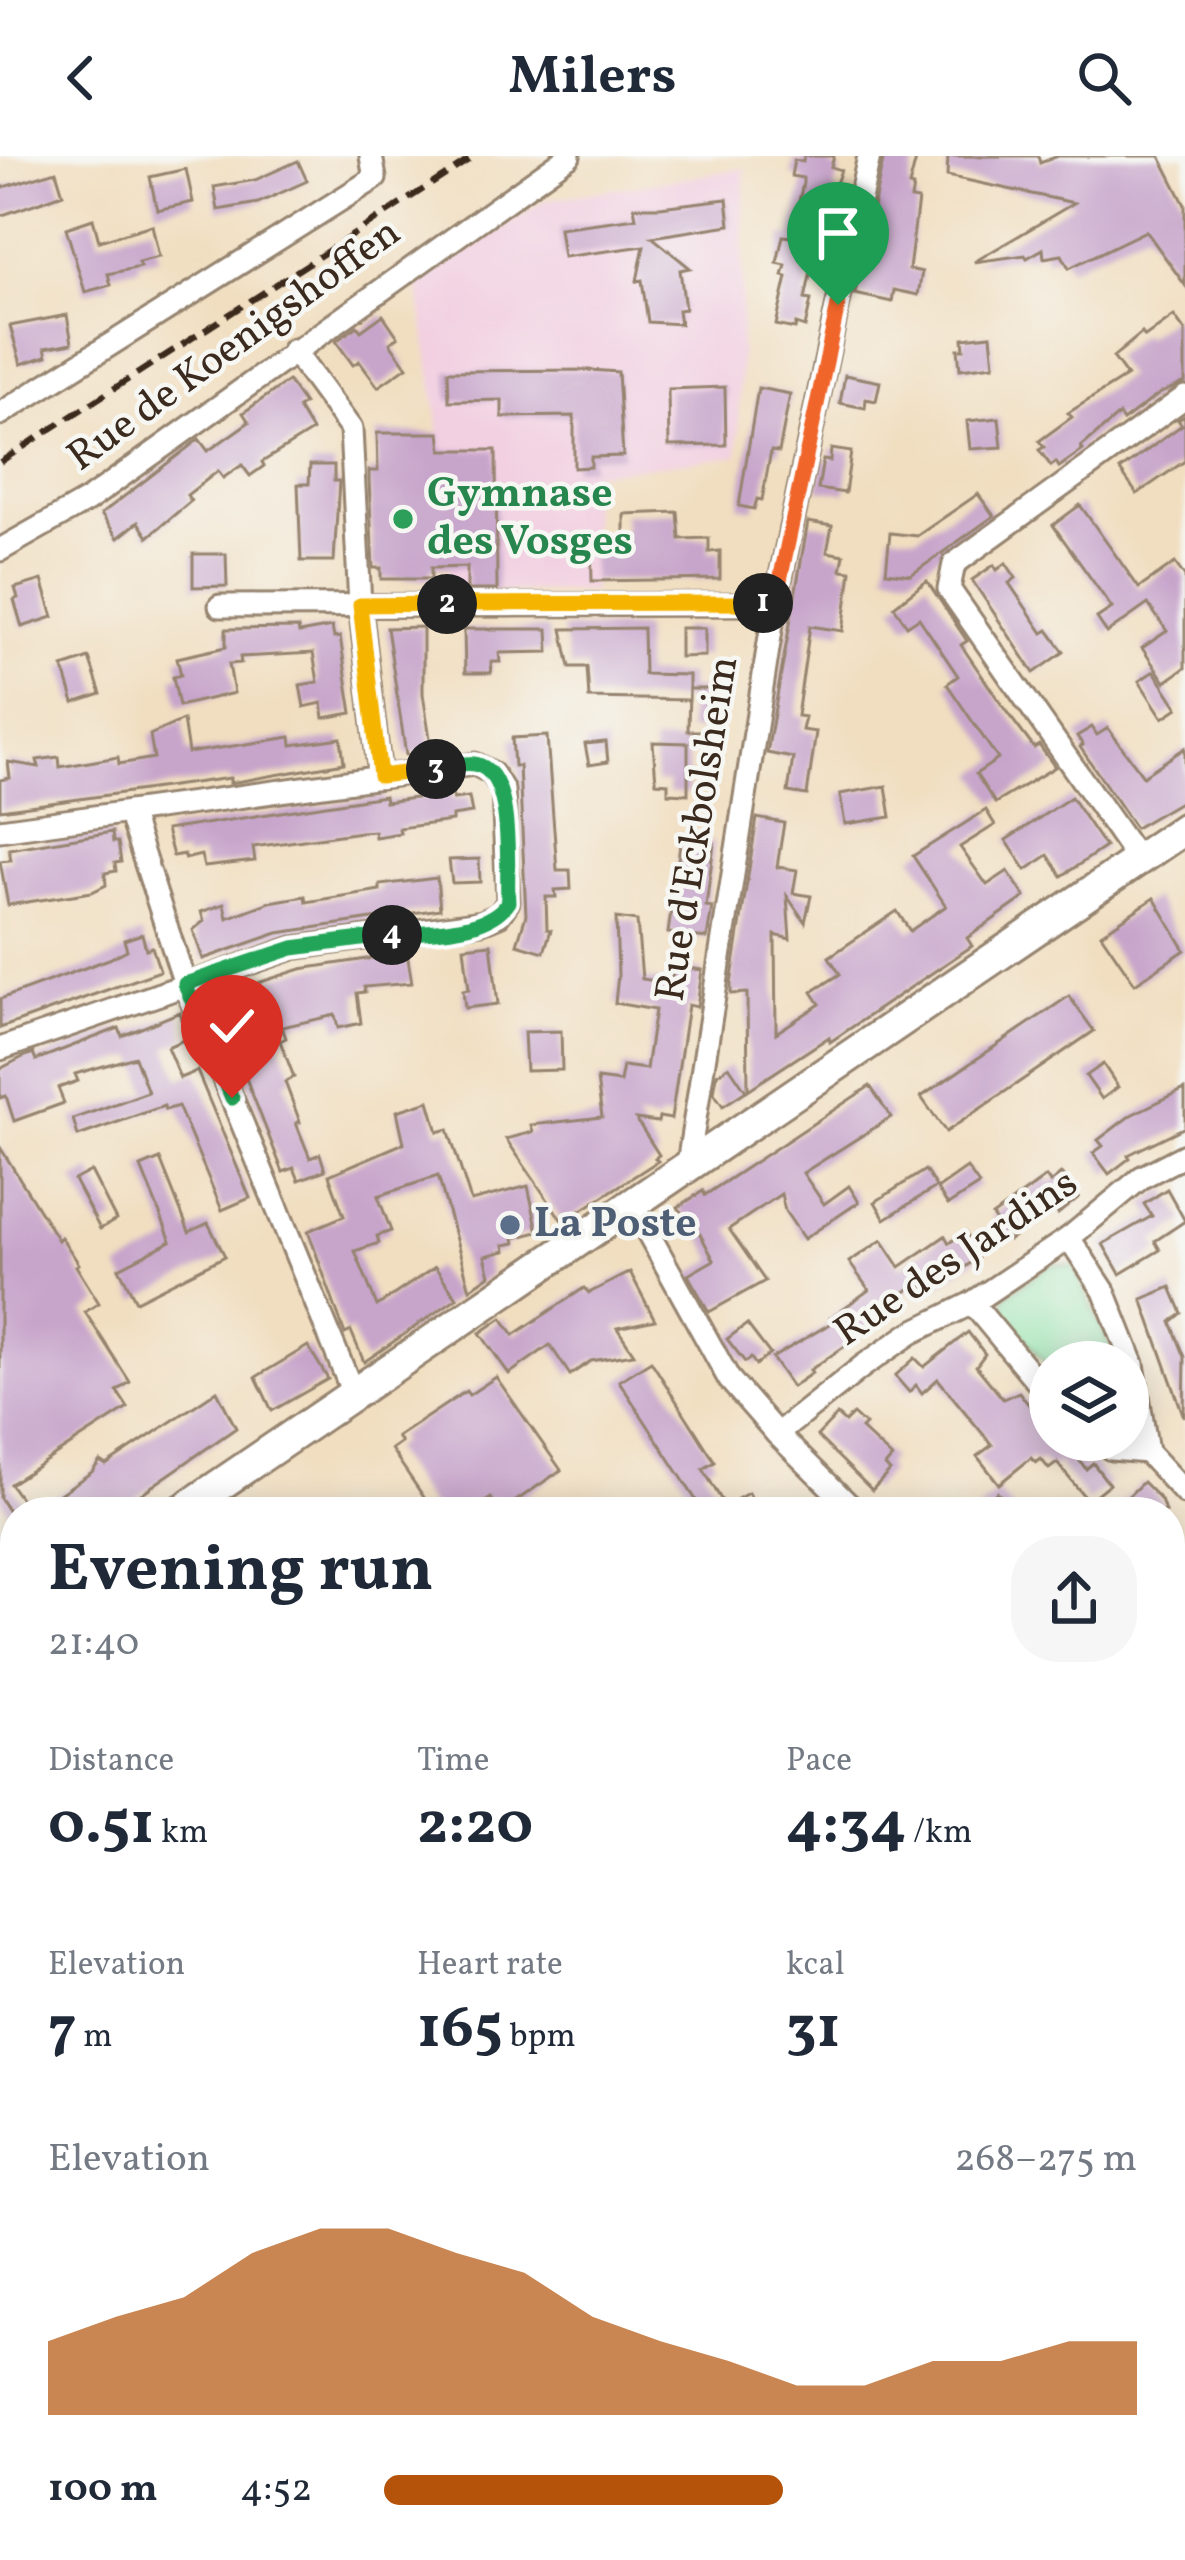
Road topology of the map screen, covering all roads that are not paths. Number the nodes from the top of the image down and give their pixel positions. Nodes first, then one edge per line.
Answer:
1 (371, 156) edge
2 (569, 156) edge
3 (869, 156) edge
4 (293, 350) junction
5 (1185, 397) edge
6 (0, 414) edge
7 (0, 550) edge
8 (775, 604) junction
9 (360, 605) junction
10 (220, 606) dead end
11 (380, 776) junction
12 (128, 812) junction
13 (1185, 828) edge
14 (0, 830) edge
15 (1138, 860) junction
16 (185, 984) junction
17 (0, 1048) edge
18 (1185, 1155) edge
19 (688, 1163) junction
20 (631, 1202) junction
21 (1069, 1238) junction
22 (972, 1303) junction
23 (1124, 1341) edge
24 (1029, 1372) edge
25 (353, 1394) junction
26 (777, 1435) junction
27 (1149, 1454) edge
28 (1185, 1493) edge
29 (202, 1497) edge
30 (841, 1497) edge

1 - 6 street
2 - 4 street, Rue de Koenigshoffen
3 - 8 street, Rue d'Eckbolsheim
4 - 7 street, Rue de Koenigshoffen
4 - 9 street
5 - 15 street
8 - 9 street
8 - 19 street, Rue d'Eckbolsheim
9 - 10 street
9 - 11 street
11 - 12 street
11 - 16 street
12 - 14 street
12 - 16 street
13 - 15 main road
15 - 19 main road
16 - 17 street
16 - 25 street
18 - 21 street, Rue des Jardins
19 - 20 main road
20 - 25 main road
20 - 26 street
21 - 22 street, Rue des Jardins
21 - 23 street
22 - 24 street
22 - 26 street, Rue des Jardins
25 - 29 main road
26 - 30 street
27 - 28 street

